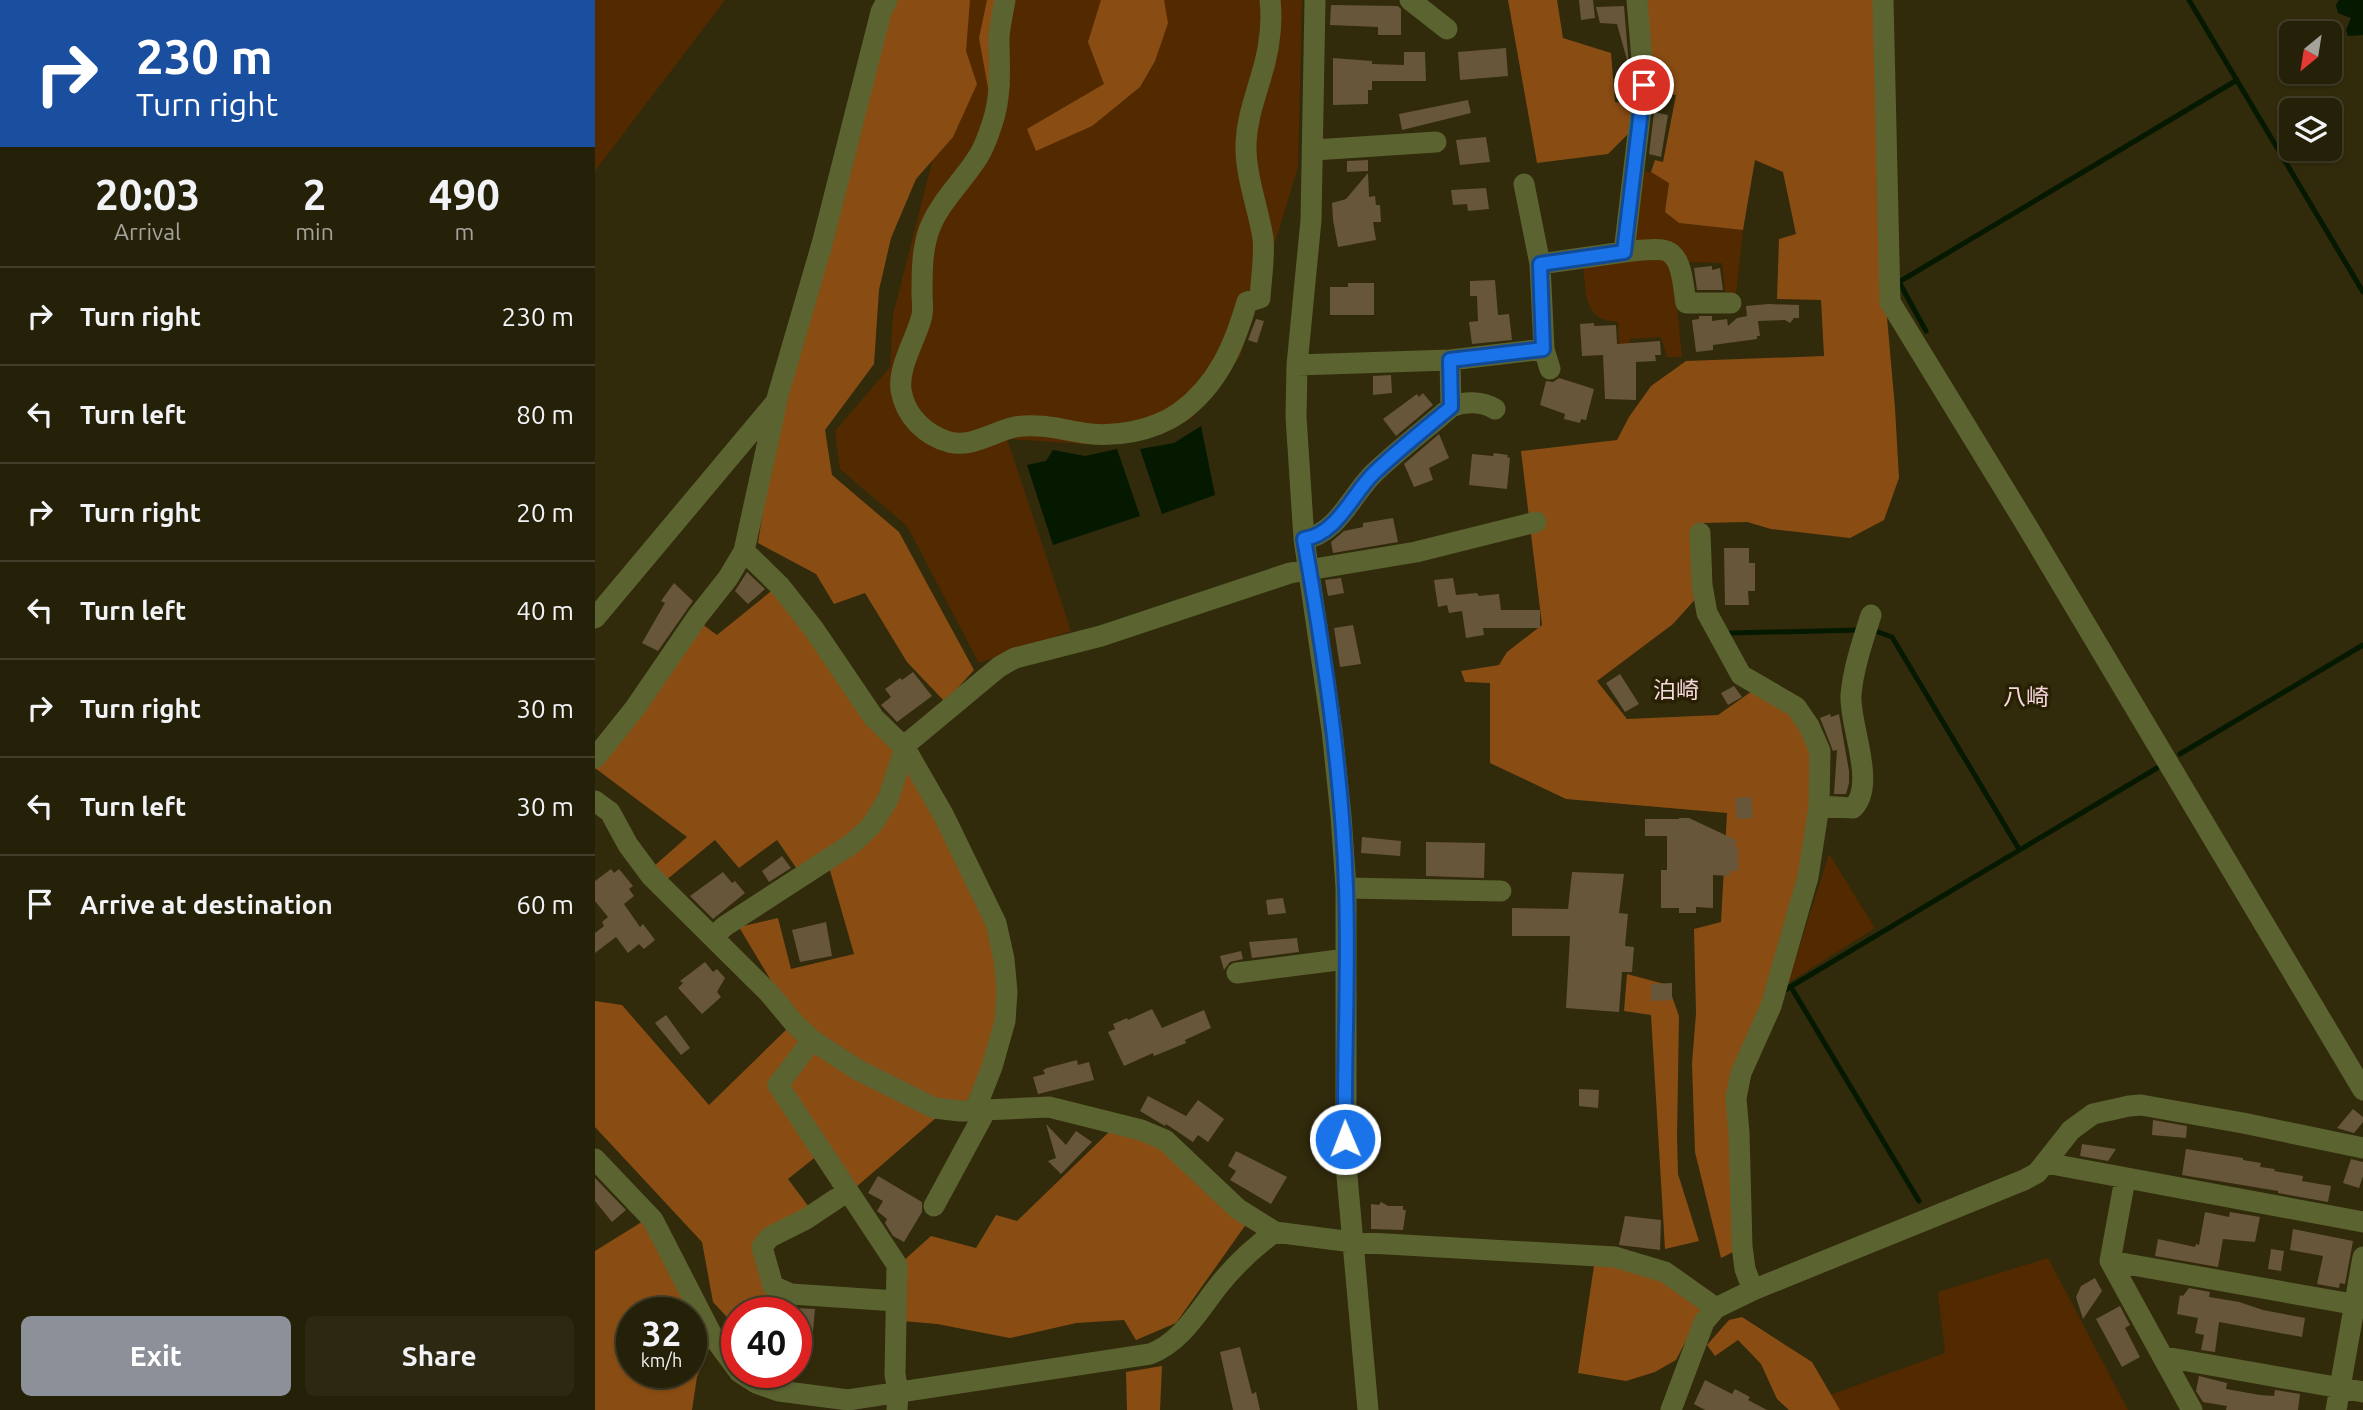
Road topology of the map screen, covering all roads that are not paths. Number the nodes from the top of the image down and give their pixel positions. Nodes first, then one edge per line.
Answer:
1 (887, 0) edge
2 (1005, 0) edge
3 (1270, 0) edge
4 (1315, 0) edge
5 (1410, 0) edge
6 (1637, 0) edge
7 (1883, 0) edge
8 (1447, 29) dead end
9 (1436, 142) dead end
10 (1314, 150) junction
11 (1524, 184) dead end
12 (1624, 252) junction
13 (1540, 264) junction
14 (1731, 303) dead end
15 (1450, 360) junction
16 (1297, 365) junction
17 (776, 402) junction
18 (1451, 407) junction
19 (1495, 409) dead end
20 (1536, 522) dead end
21 (1700, 533) dead end
22 (1304, 539) junction
23 (744, 551) junction
24 (1310, 571) junction
25 (1871, 615) dead end
26 (595, 618) edge
27 (905, 748) junction
28 (595, 758) edge
29 (595, 801) edge
30 (1819, 806) junction
31 (1346, 888) junction
32 (1501, 891) dead end
33 (713, 937) junction
34 (1346, 959) junction
35 (1237, 973) dead end
36 (812, 1040) junction
37 (2363, 1090) edge
38 (981, 1110) junction
39 (2363, 1148) edge
40 (595, 1158) edge
41 (2046, 1163) junction
42 (2125, 1179) junction
43 (848, 1191) junction
44 (934, 1206) dead end
45 (2363, 1222) edge
46 (1275, 1232) junction
47 (1352, 1242) junction
48 (2363, 1257) edge
49 (2110, 1261) junction
50 (1753, 1290) junction
51 (896, 1301) junction
52 (2359, 1306) edge
53 (1716, 1308) junction
54 (721, 1347) edge
55 (2165, 1357) junction
56 (771, 1388) edge
57 (2340, 1388) junction
58 (2363, 1392) edge
59 (897, 1401) edge
60 (1368, 1410) edge
61 (1671, 1410) edge
62 (2192, 1410) edge
63 (2336, 1410) edge

1 - 17 street
2 - 3 street
4 - 10 street
5 - 8 street
6 - 12 street
7 - 37 street
9 - 10 street
10 - 16 street
11 - 13 street
12 - 13 street
12 - 14 street
13 - 15 street
15 - 16 street
15 - 18 street
16 - 22 street
17 - 23 street
17 - 26 street
18 - 19 street
18 - 22 street
20 - 24 street
21 - 30 street
22 - 24 street
23 - 27 street
23 - 28 street
24 - 27 street
24 - 31 street
25 - 30 street
27 - 33 street
27 - 38 street
29 - 33 street
30 - 50 street
31 - 32 street
31 - 34 street
33 - 36 street
34 - 35 street
34 - 47 street
36 - 38 street
36 - 43 street
38 - 44 street
38 - 46 street
39 - 41 street
40 - 54 street
41 - 42 street
41 - 50 street
42 - 45 street
42 - 49 street
43 - 51 street
43 - 51 street
46 - 47 street
46 - 59 street
47 - 53 street
47 - 60 street
48 - 52 street
49 - 52 street
49 - 55 street
50 - 53 street
51 - 59 street
52 - 57 street
53 - 61 street
55 - 57 street
55 - 62 street
56 - 59 street
57 - 58 street
57 - 63 street

